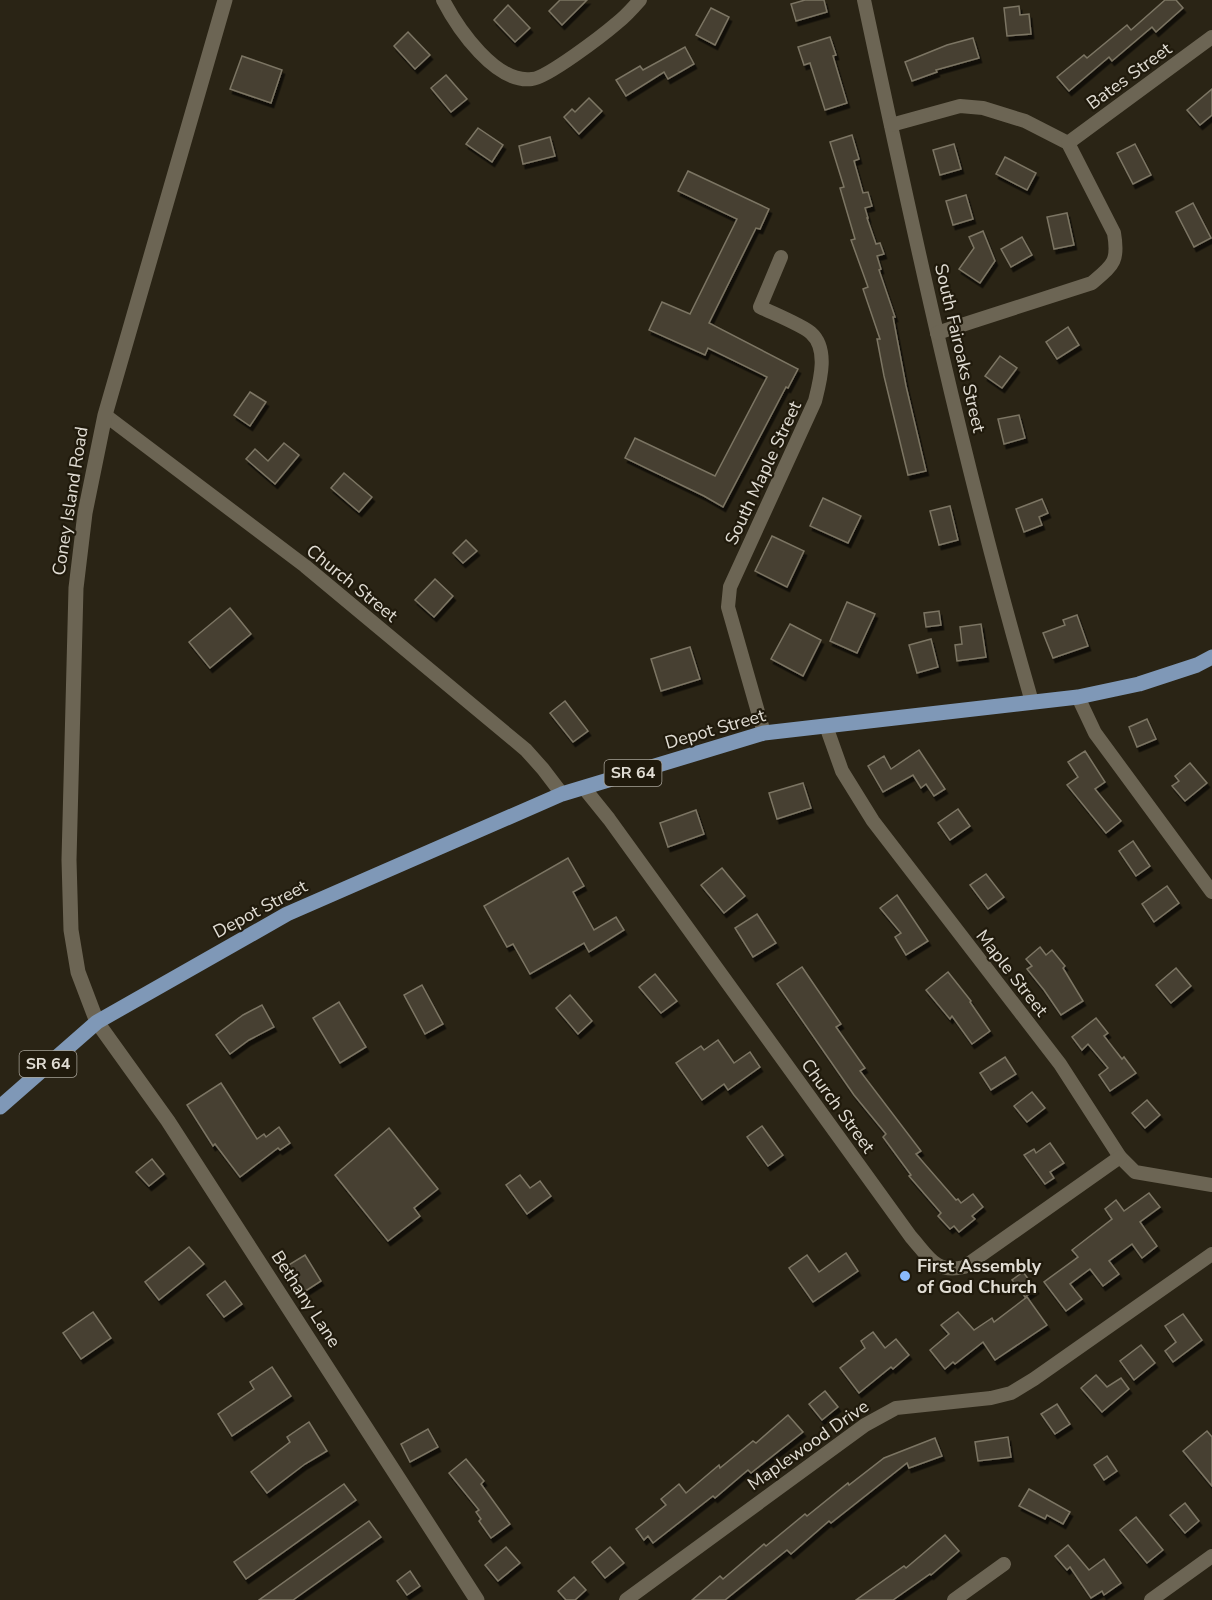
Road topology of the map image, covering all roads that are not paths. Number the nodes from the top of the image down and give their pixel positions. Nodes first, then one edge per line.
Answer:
1 (225, 0) edge
2 (443, 0) edge
3 (640, 0) edge
4 (864, 0) edge
5 (1212, 37) edge
6 (891, 125) junction
7 (1068, 143) junction
8 (781, 258) dead end
9 (937, 333) junction
10 (105, 415) junction
11 (1212, 657) edge
12 (1078, 697) junction
13 (1032, 702) junction
14 (826, 726) junction
15 (764, 733) junction
16 (584, 788) junction
17 (562, 794) junction
18 (1212, 892) edge
19 (97, 1022) junction
20 (0, 1107) edge
21 (1120, 1157) junction
22 (1212, 1185) edge
23 (1212, 1254) edge
24 (1212, 1556) edge
25 (1004, 1564) dead end
26 (477, 1600) edge
27 (626, 1600) edge
28 (954, 1600) edge
29 (1151, 1600) edge

1 - 10 street, Coney Island Road
2 - 3 street
4 - 6 street, South Fairoaks Street
5 - 7 street, Bates Street
6 - 7 street
6 - 9 street, South Fairoaks Street
7 - 9 street
8 - 15 street, South Maple Street
9 - 13 street, South Fairoaks Street
10 - 17 street, Church Street
10 - 19 street, Coney Island Road
11 - 12 main road, Depot Street / SR 64
12 - 13 main road, Depot Street / SR 64
12 - 18 street
13 - 14 main road, Depot Street / SR 64
14 - 15 main road, Depot Street / SR 64
14 - 21 street, Maple Street
15 - 16 main road, Depot Street / SR 64
16 - 17 main road, Depot Street / SR 64
16 - 21 street, Church Street
17 - 19 main road, Depot Street / SR 64
19 - 20 main road, SR 64
19 - 26 street, Bethany Lane
21 - 22 street, Maple Street
23 - 27 street, Maplewood Drive
24 - 29 street
25 - 28 street

